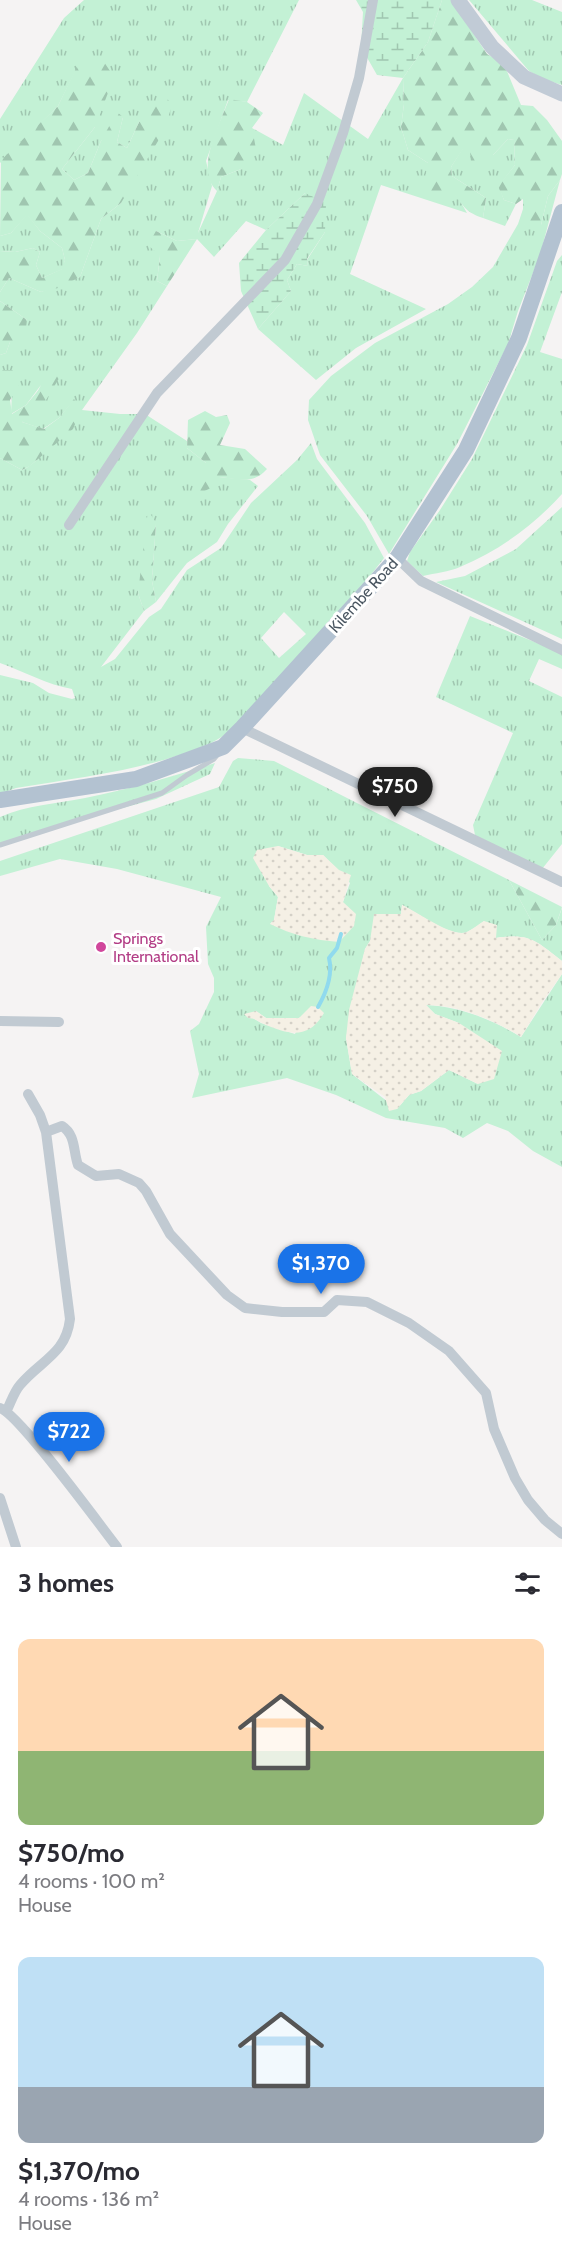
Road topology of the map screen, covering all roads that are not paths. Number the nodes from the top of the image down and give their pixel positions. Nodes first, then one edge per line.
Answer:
1 (373, 0) edge
2 (458, 0) edge
3 (562, 94) edge
4 (562, 212) edge
5 (559, 233) edge
6 (69, 525) dead end
7 (398, 558) junction
8 (562, 650) edge
9 (242, 728) junction
10 (224, 747) junction
11 (0, 800) edge
12 (0, 845) edge
13 (562, 882) edge
14 (0, 1021) edge
15 (59, 1022) dead end
16 (28, 1094) dead end
17 (46, 1132) junction
18 (3, 1409) edge
19 (0, 1498) edge
20 (562, 1534) edge
21 (16, 1547) edge
22 (117, 1547) edge

1 - 6 street
2 - 3 street
4 - 5 main road, Kilembe Road
5 - 7 main road, Kilembe Road
7 - 8 street
7 - 9 main road, Kilembe Road
9 - 10 main road, Kilembe Road
9 - 13 street
10 - 11 main road, Kilembe Road
10 - 12 lane
14 - 15 street
16 - 17 street
17 - 18 street
17 - 20 street
18 - 22 street
19 - 21 street

